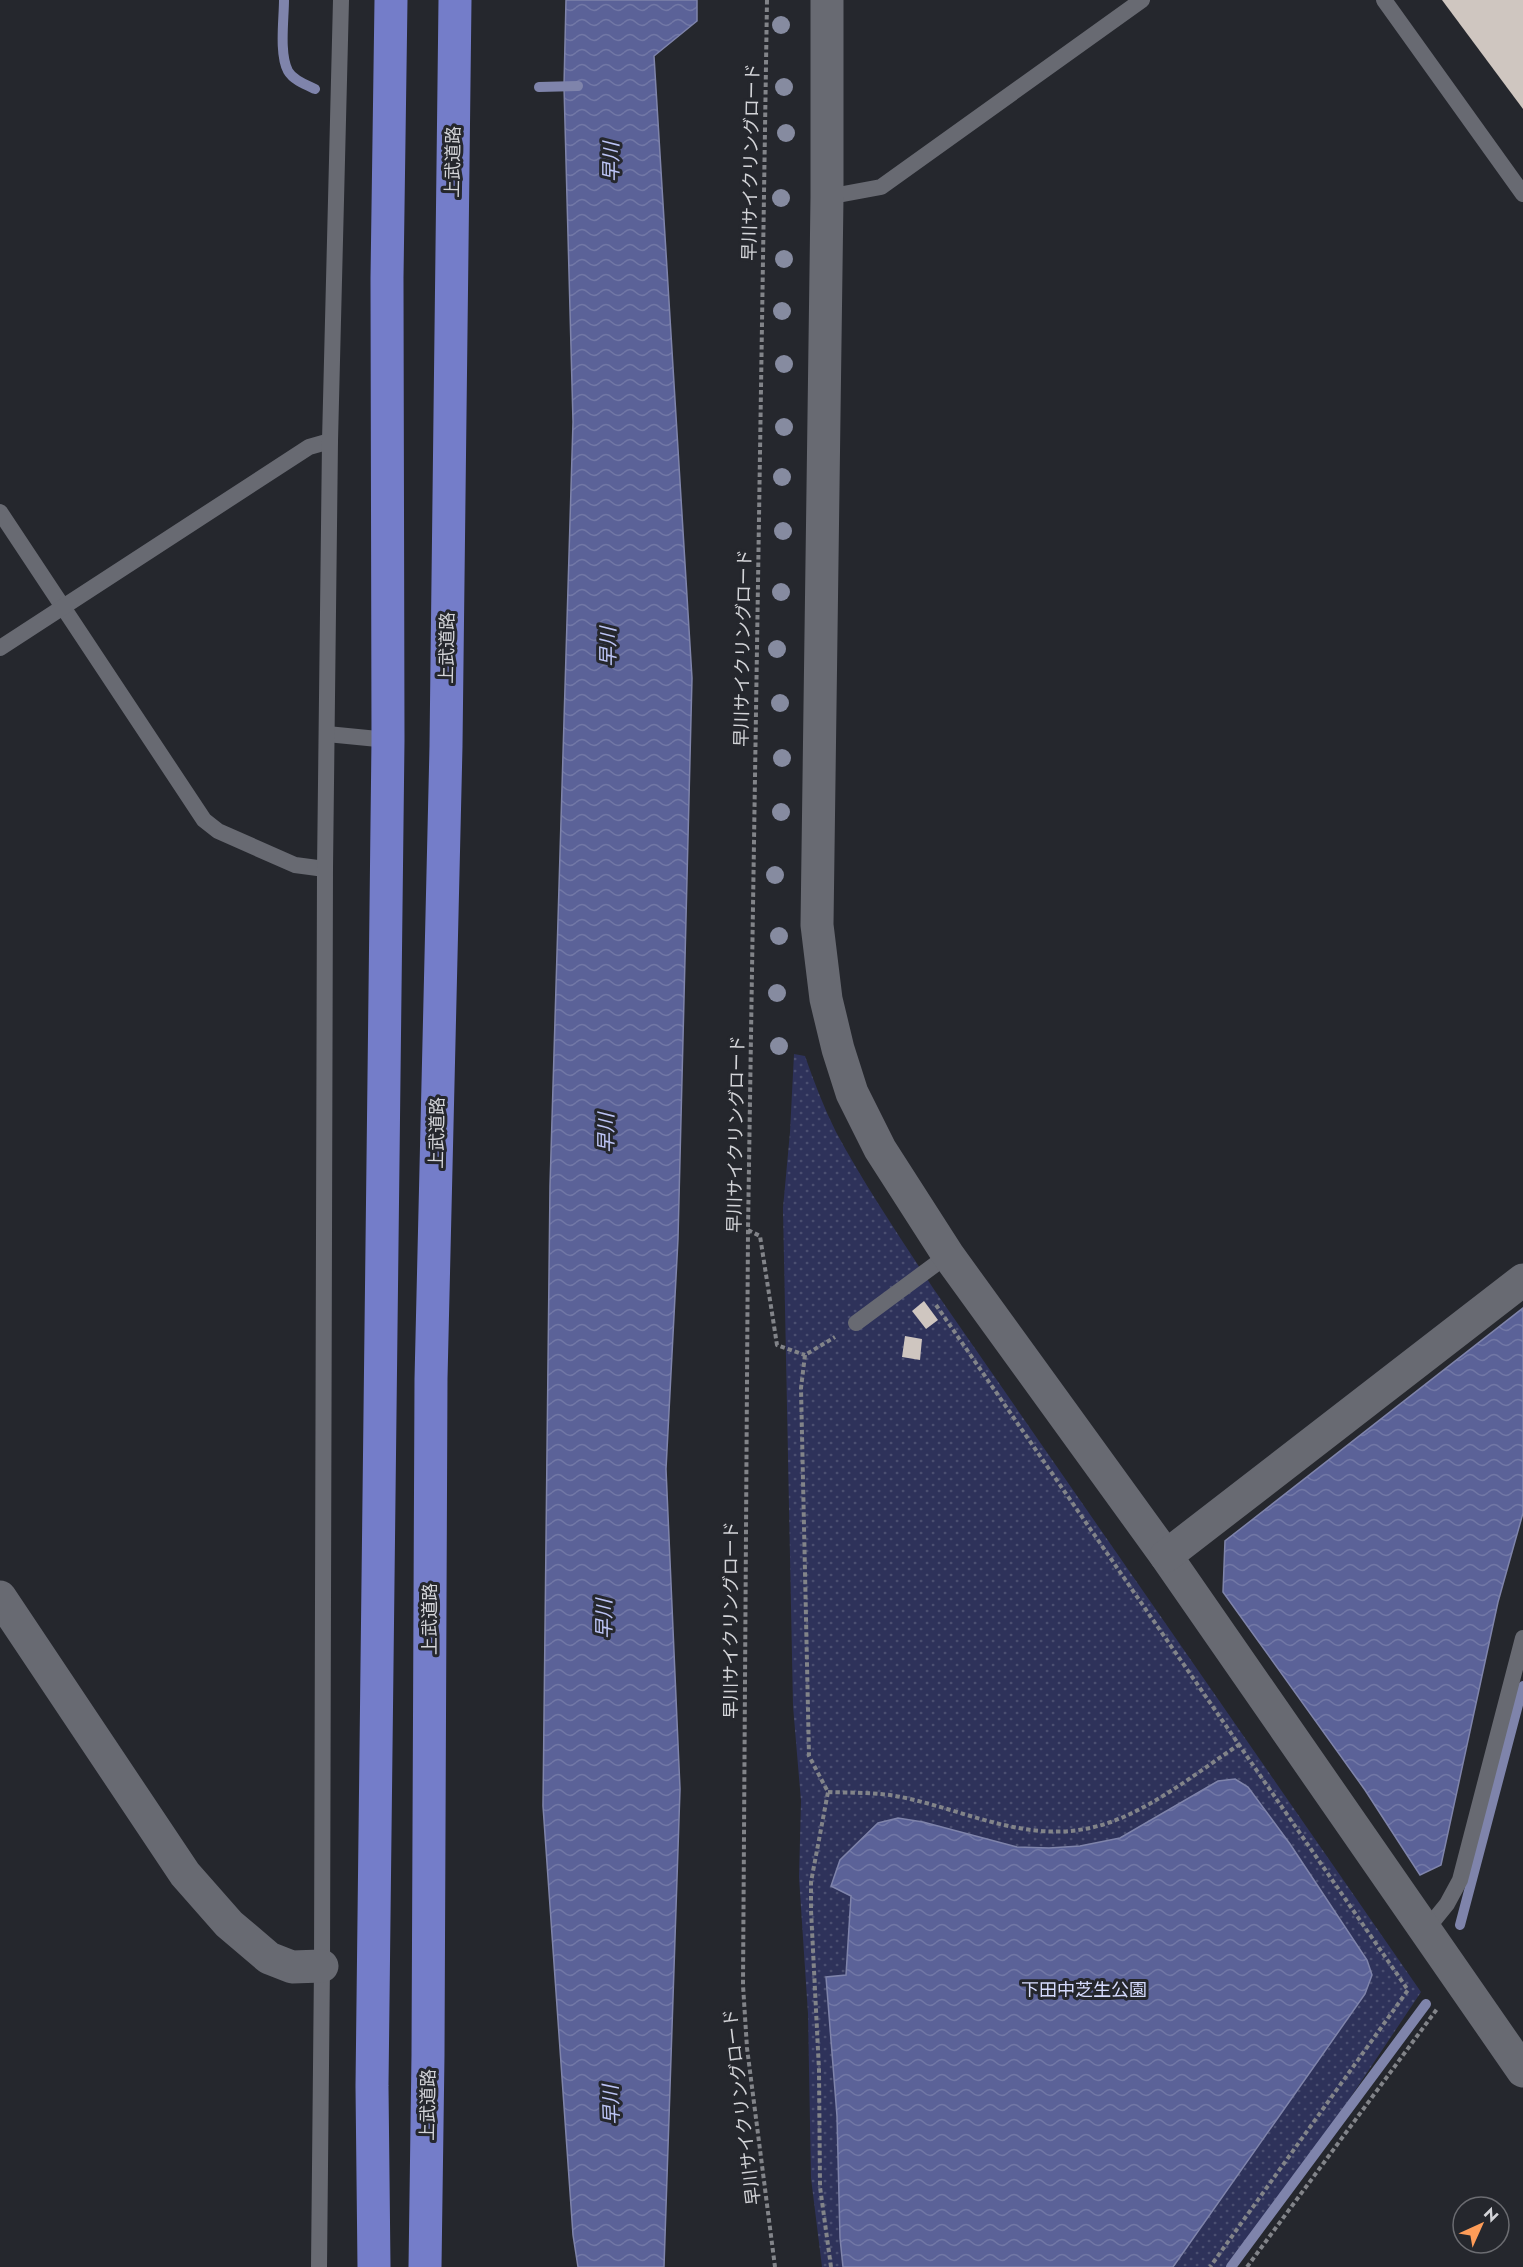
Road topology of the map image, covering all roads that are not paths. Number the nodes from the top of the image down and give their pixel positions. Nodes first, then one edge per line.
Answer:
1 (341, 0) edge
2 (391, 0) edge
3 (455, 0) edge
4 (827, 0) edge
5 (1142, 0) edge
6 (1384, 0) edge
7 (1523, 194) edge
8 (827, 197) junction
9 (330, 441) junction
10 (0, 512) edge
11 (64, 607) junction
12 (0, 648) edge
13 (327, 734) junction
14 (388, 740) junction
15 (325, 869) junction
16 (948, 1255) junction
17 (1523, 1280) edge
18 (856, 1323) road end
19 (1166, 1556) junction
20 (0, 1597) edge
21 (1523, 1638) edge
22 (1426, 1930) junction
23 (322, 1966) junction
24 (1523, 2071) edge
25 (319, 2267) edge
26 (374, 2267) edge
27 (425, 2267) edge

1 - 9 lane
2 - 14 highway
3 - 27 highway, 上武道路
4 - 8 street
5 - 8 lane
6 - 7 lane
8 - 16 street
9 - 11 lane
9 - 13 lane
10 - 11 lane
11 - 12 lane
11 - 15 lane
13 - 14 lane
13 - 15 lane
14 - 26 highway
15 - 23 lane
16 - 18 lane
16 - 19 street
17 - 19 street
19 - 22 street
20 - 23 street
21 - 22 lane
22 - 24 street
23 - 25 lane

